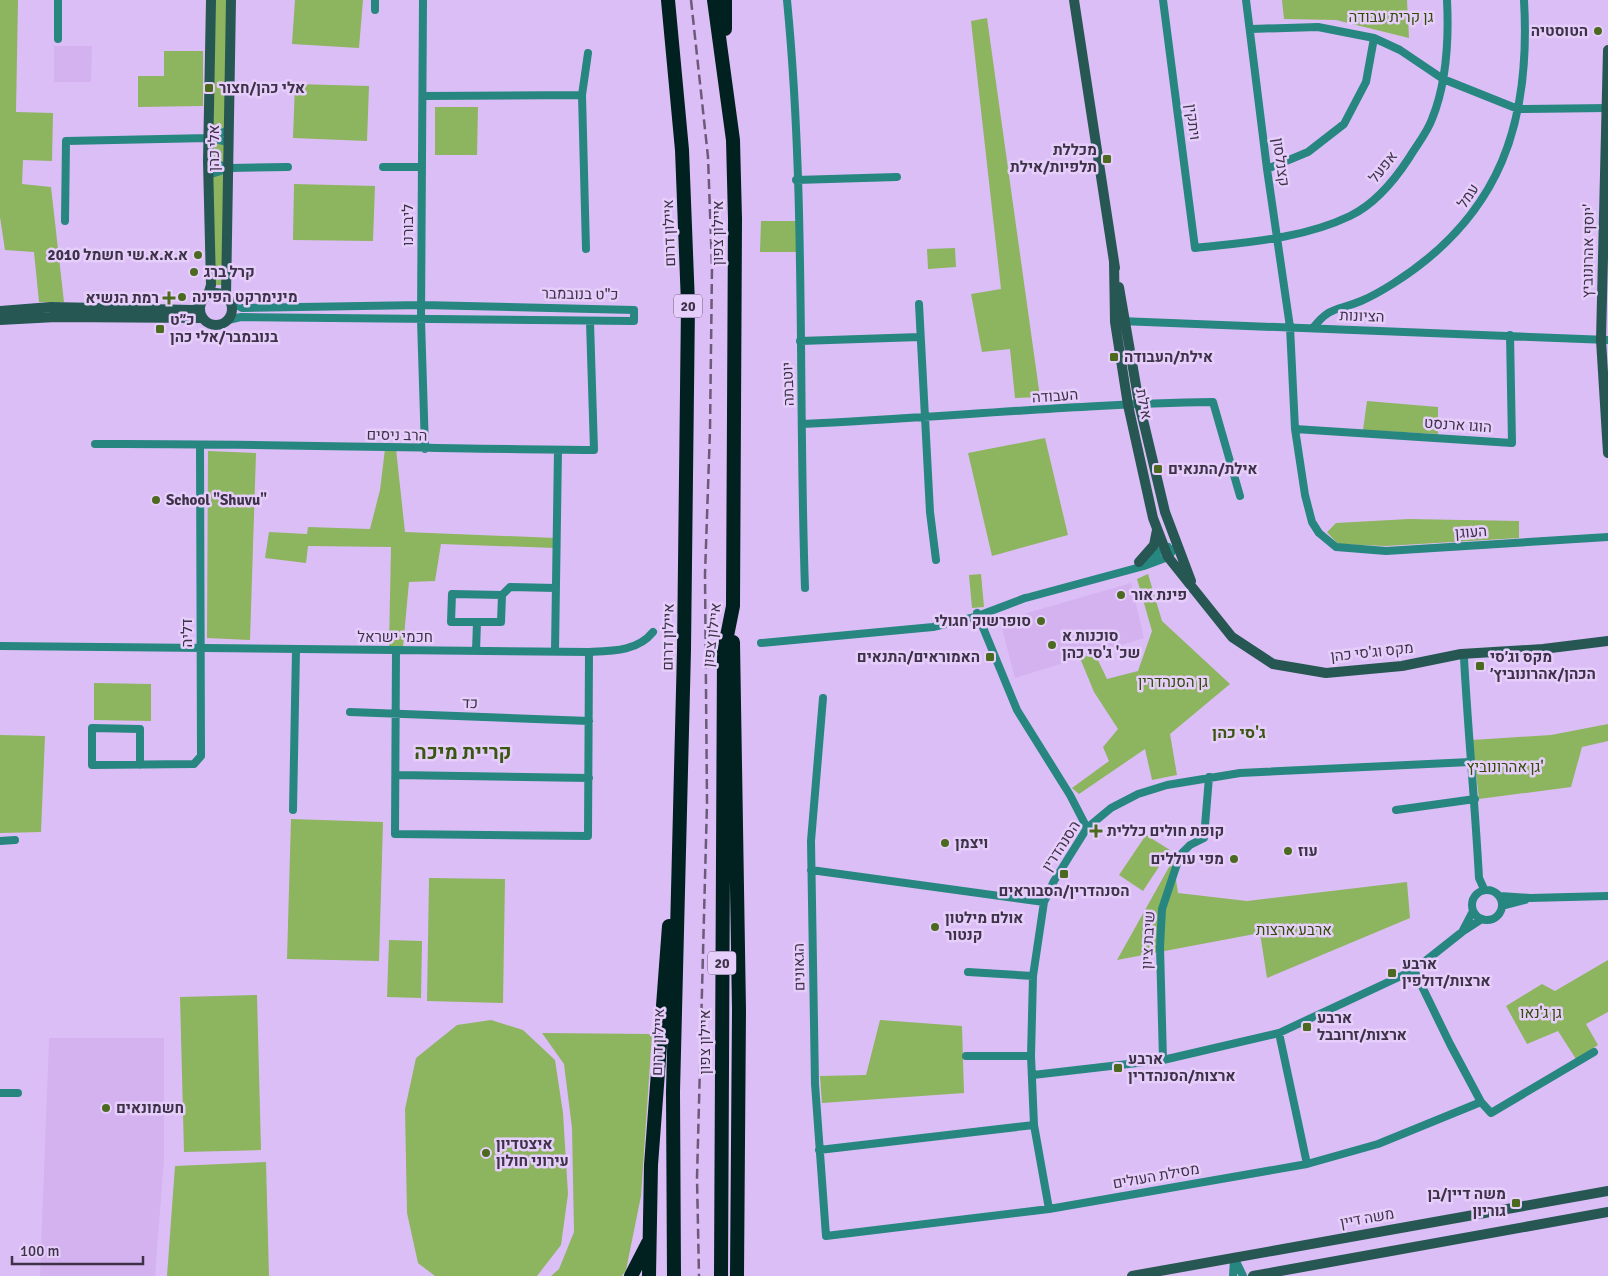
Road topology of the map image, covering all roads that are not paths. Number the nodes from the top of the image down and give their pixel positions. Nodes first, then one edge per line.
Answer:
1 (58, 0) edge
2 (211, 0) edge
3 (231, 0) edge
4 (375, 0) edge
5 (423, 0) edge
6 (668, 0) edge
7 (714, 0) edge
8 (725, 0) edge
9 (787, 0) edge
10 (1074, 0) edge
11 (1163, 0) edge
12 (1246, 0) edge
13 (1447, 0) edge
14 (1524, 0) edge
15 (375, 10) dead end
16 (1251, 29) junction
17 (1374, 38) junction
18 (58, 39) dead end
19 (1608, 50) edge
20 (588, 53) dead end
21 (1443, 79) junction
22 (726, 82) junction
23 (582, 95) junction
24 (423, 96) junction
25 (1608, 108) edge
26 (1518, 109) junction
27 (229, 130) junction
28 (209, 138) junction
29 (229, 142) junction
30 (208, 161) junction
31 (288, 167) dead end
32 (383, 167) dead end
33 (421, 167) junction
34 (230, 168) junction
35 (1267, 169) junction
36 (208, 175) junction
37 (897, 177) dead end
38 (796, 180) junction
39 (64, 221) dead end
40 (1278, 238) junction
41 (1195, 248) joint
42 (586, 249) dead end
43 (1114, 262) junction
44 (208, 295) junction
45 (228, 299) junction
46 (918, 304) dead end
47 (422, 305) junction
48 (200, 307) junction
49 (0, 311) edge
50 (202, 318) junction
51 (0, 320) edge
52 (228, 320) junction
53 (421, 320) junction
54 (1126, 320) junction
55 (590, 322) junction
56 (1115, 322) junction
57 (1290, 327) junction
58 (1312, 328) junction
59 (1510, 335) junction
60 (920, 336) junction
61 (1604, 340) edge
62 (800, 341) junction
63 (1139, 403) junction
64 (1128, 405) junction
65 (926, 419) junction
66 (803, 424) junction
67 (1295, 429) junction
68 (95, 444) dead end
69 (200, 445) junction
70 (425, 450) junction
71 (558, 450) junction
72 (1608, 453) edge
73 (1240, 496) dead end
74 (1157, 529) junction
75 (1608, 537) edge
76 (1177, 545) junction
77 (1166, 553) junction
78 (936, 560) dead end
79 (1139, 562) junction
80 (1109, 576) junction
81 (556, 588) junction
82 (805, 588) dead end
83 (1194, 588) junction
84 (502, 595) junction
85 (733, 606) junction
86 (975, 616) junction
87 (477, 622) junction
88 (653, 632) dead end
89 (1608, 642) edge
90 (762, 644) dead end
91 (0, 646) edge
92 (201, 648) junction
93 (296, 650) junction
94 (396, 651) junction
95 (476, 651) junction
96 (555, 651) junction
97 (589, 652) junction
98 (1463, 656) junction
99 (823, 698) dead end
100 (350, 712) dead end
101 (397, 714) junction
102 (588, 721) junction
103 (682, 736) junction
104 (1470, 762) junction
105 (140, 765) junction
106 (396, 775) junction
107 (1209, 777) junction
108 (589, 778) junction
109 (1475, 799) junction
110 (293, 810) dead end
111 (1396, 810) dead end
112 (1087, 828) junction
113 (14, 840) dead end
114 (0, 841) edge
115 (811, 870) junction
116 (1484, 890) junction
117 (1500, 896) junction
118 (1608, 896) edge
119 (1530, 898) junction
120 (1044, 902) junction
121 (1502, 906) junction
122 (1473, 911) junction
123 (1482, 920) junction
124 (1462, 932) junction
125 (1414, 970) junction
126 (968, 972) dead end
127 (1033, 976) junction
128 (1279, 1033) junction
129 (1594, 1052) dead end
130 (966, 1056) dead end
131 (1031, 1056) junction
132 (1163, 1060) junction
133 (1033, 1075) junction
134 (0, 1093) edge
135 (18, 1093) dead end
136 (1481, 1102) junction
137 (1034, 1125) junction
138 (819, 1150) junction
139 (1307, 1164) junction
140 (1608, 1191) edge
141 (737, 1207) junction
142 (1049, 1209) junction
143 (1608, 1212) edge
144 (826, 1236) joint
145 (649, 1240) junction
146 (1234, 1257) junction
147 (1272, 1274) edge
148 (631, 1276) edge
149 (649, 1276) edge
150 (674, 1276) edge
151 (721, 1276) edge
152 (737, 1276) edge
153 (744, 1276) edge
154 (1132, 1276) edge
155 (1233, 1276) edge
156 (1243, 1276) edge
157 (1253, 1276) edge

1 - 18 street
2 - 28 street, אלי כהן
3 - 27 street, אלי כהן
4 - 15 street
5 - 24 street, ליבורנו
6 - 103 highway, איילון דרום / 20
7 - 22 highway, איילון צפון / 20
8 - 22 highway
9 - 38 street, יוטבתה
10 - 43 street, אילת
11 - 41 street, ויתקין
12 - 16 street, קצנלסון
13 - 21 street, אפעל
14 - 26 street, עמל
16 - 17 street
16 - 35 street, קצנלסון
17 - 21 street
17 - 35 street
19 - 25 street, יוסף אהרונוביץ'
20 - 23 street
21 - 26 street
21 - 40 street, אפעל
22 - 85 highway, איילון צפון / 20
23 - 24 street
23 - 42 street
24 - 33 street, ליבורנו
25 - 26 street
25 - 61 street, יוסף אהרונוביץ'
26 - 58 street, עמל
27 - 28 street
27 - 29 street, אלי כהן
28 - 29 street
28 - 30 street, אלי כהן
28 - 39 street
29 - 34 street, אלי כהן
30 - 34 street
30 - 36 street, אלי כהן
31 - 34 street
32 - 33 street
33 - 47 street, ליבורנו
34 - 36 street
34 - 45 street, אלי כהן
35 - 40 street, קצנלסון
36 - 44 street, אלי כהן
37 - 38 street
38 - 62 street, יוטבתה
40 - 41 street, אפעל
40 - 57 street, קצנלסון
43 - 54 street, אילת
43 - 56 street, אילת
44 - 45 street
44 - 48 street
45 - 47 street, כ"ט בנובמבר
45 - 52 street
46 - 60 street
47 - 53 street, ליבורנו
47 - 55 street, כ"ט בנובמבר
48 - 49 street
48 - 50 street
50 - 51 street
50 - 52 street
52 - 53 street, כ"ט בנובמבר
53 - 55 street, כ"ט בנובמבר
53 - 70 street, ליבורנו
54 - 56 street, הציונות
54 - 57 street, הציונות
54 - 63 street, אילת
55 - 71 street, הרב ניסים
56 - 64 street, אילת
57 - 58 street, הציונות
57 - 67 street
58 - 59 street, הציונות
59 - 61 street, הציונות
59 - 67 street, הוגו ארנסט
60 - 62 street
60 - 65 street
61 - 72 street, יוסף אהרונוביץ'
62 - 66 street, יוטבתה
63 - 64 street, העבודה
63 - 73 street, העבודה
63 - 76 street, אילת
64 - 65 street, העבודה
64 - 74 street, אילת
65 - 66 street, העבודה
65 - 78 street
66 - 82 street, יוטבתה
67 - 75 street, העוגן
68 - 69 street, הרב ניסים
69 - 70 street, הרב ניסים
69 - 92 street, דליה
70 - 71 street, הרב ניסים
71 - 81 street
74 - 77 street, אילת
74 - 79 street
76 - 77 street
76 - 83 street, מקס וג'סי כהן
77 - 79 street
77 - 80 street
77 - 83 street, מקס וג'סי כהן
79 - 80 street
80 - 86 street
81 - 84 street
81 - 96 street
83 - 98 street, מקס וג'סי כהן
84 - 87 street
84 - 87 street
85 - 141 highway
85 - 151 highway, איילון צפון / 20
86 - 90 street
86 - 112 street
87 - 95 street
88 - 97 street, חכמי ישראל
89 - 98 street, מקס וג'סי כהן
91 - 92 street, חכמי ישראל
92 - 93 street, חכמי ישראל
92 - 105 street, דליה
93 - 94 street, חכמי ישראל
93 - 110 street
94 - 95 street, חכמי ישראל
94 - 101 street
95 - 96 street, חכמי ישראל
96 - 97 street, חכמי ישראל
97 - 102 street
98 - 104 street
99 - 115 street, הגאונים
100 - 101 street, כד
101 - 102 street, כד
101 - 106 street
102 - 108 street
103 - 145 highway
103 - 150 highway, איילון דרום / 20
104 - 107 street, הסנהדרין
104 - 109 street
105 - 105 street, דליה
106 - 108 street
106 - 108 street
107 - 112 street, הסנהדרין
107 - 132 street, שיבת ציון
109 - 111 street
109 - 116 street
112 - 120 street, הסנהדרין
113 - 114 street
115 - 120 street
115 - 138 street, הגאונים
116 - 117 street
116 - 122 street
117 - 119 street
117 - 121 street
118 - 119 street
119 - 121 street
120 - 127 street, הסנהדרין
121 - 123 street
122 - 123 street
122 - 124 street
123 - 124 street
124 - 125 street
125 - 128 street
125 - 136 street
126 - 127 street
127 - 131 street, הסנהדרין
128 - 132 street
128 - 139 street
129 - 136 street
130 - 131 street
131 - 133 street, הסנהדרין
132 - 133 street
133 - 137 street, הסנהדרין
134 - 135 street
136 - 139 street, מסילת העולים
137 - 138 street
137 - 142 street, הסנהדרין
138 - 144 street, הגאונים
139 - 142 street, מסילת העולים
140 - 146 street, משה דיין
141 - 152 highway
141 - 153 highway
142 - 144 street, מסילת העולים
143 - 147 street
145 - 148 highway
145 - 149 highway
146 - 154 street, משה דיין
146 - 155 street
146 - 156 street
147 - 157 street

